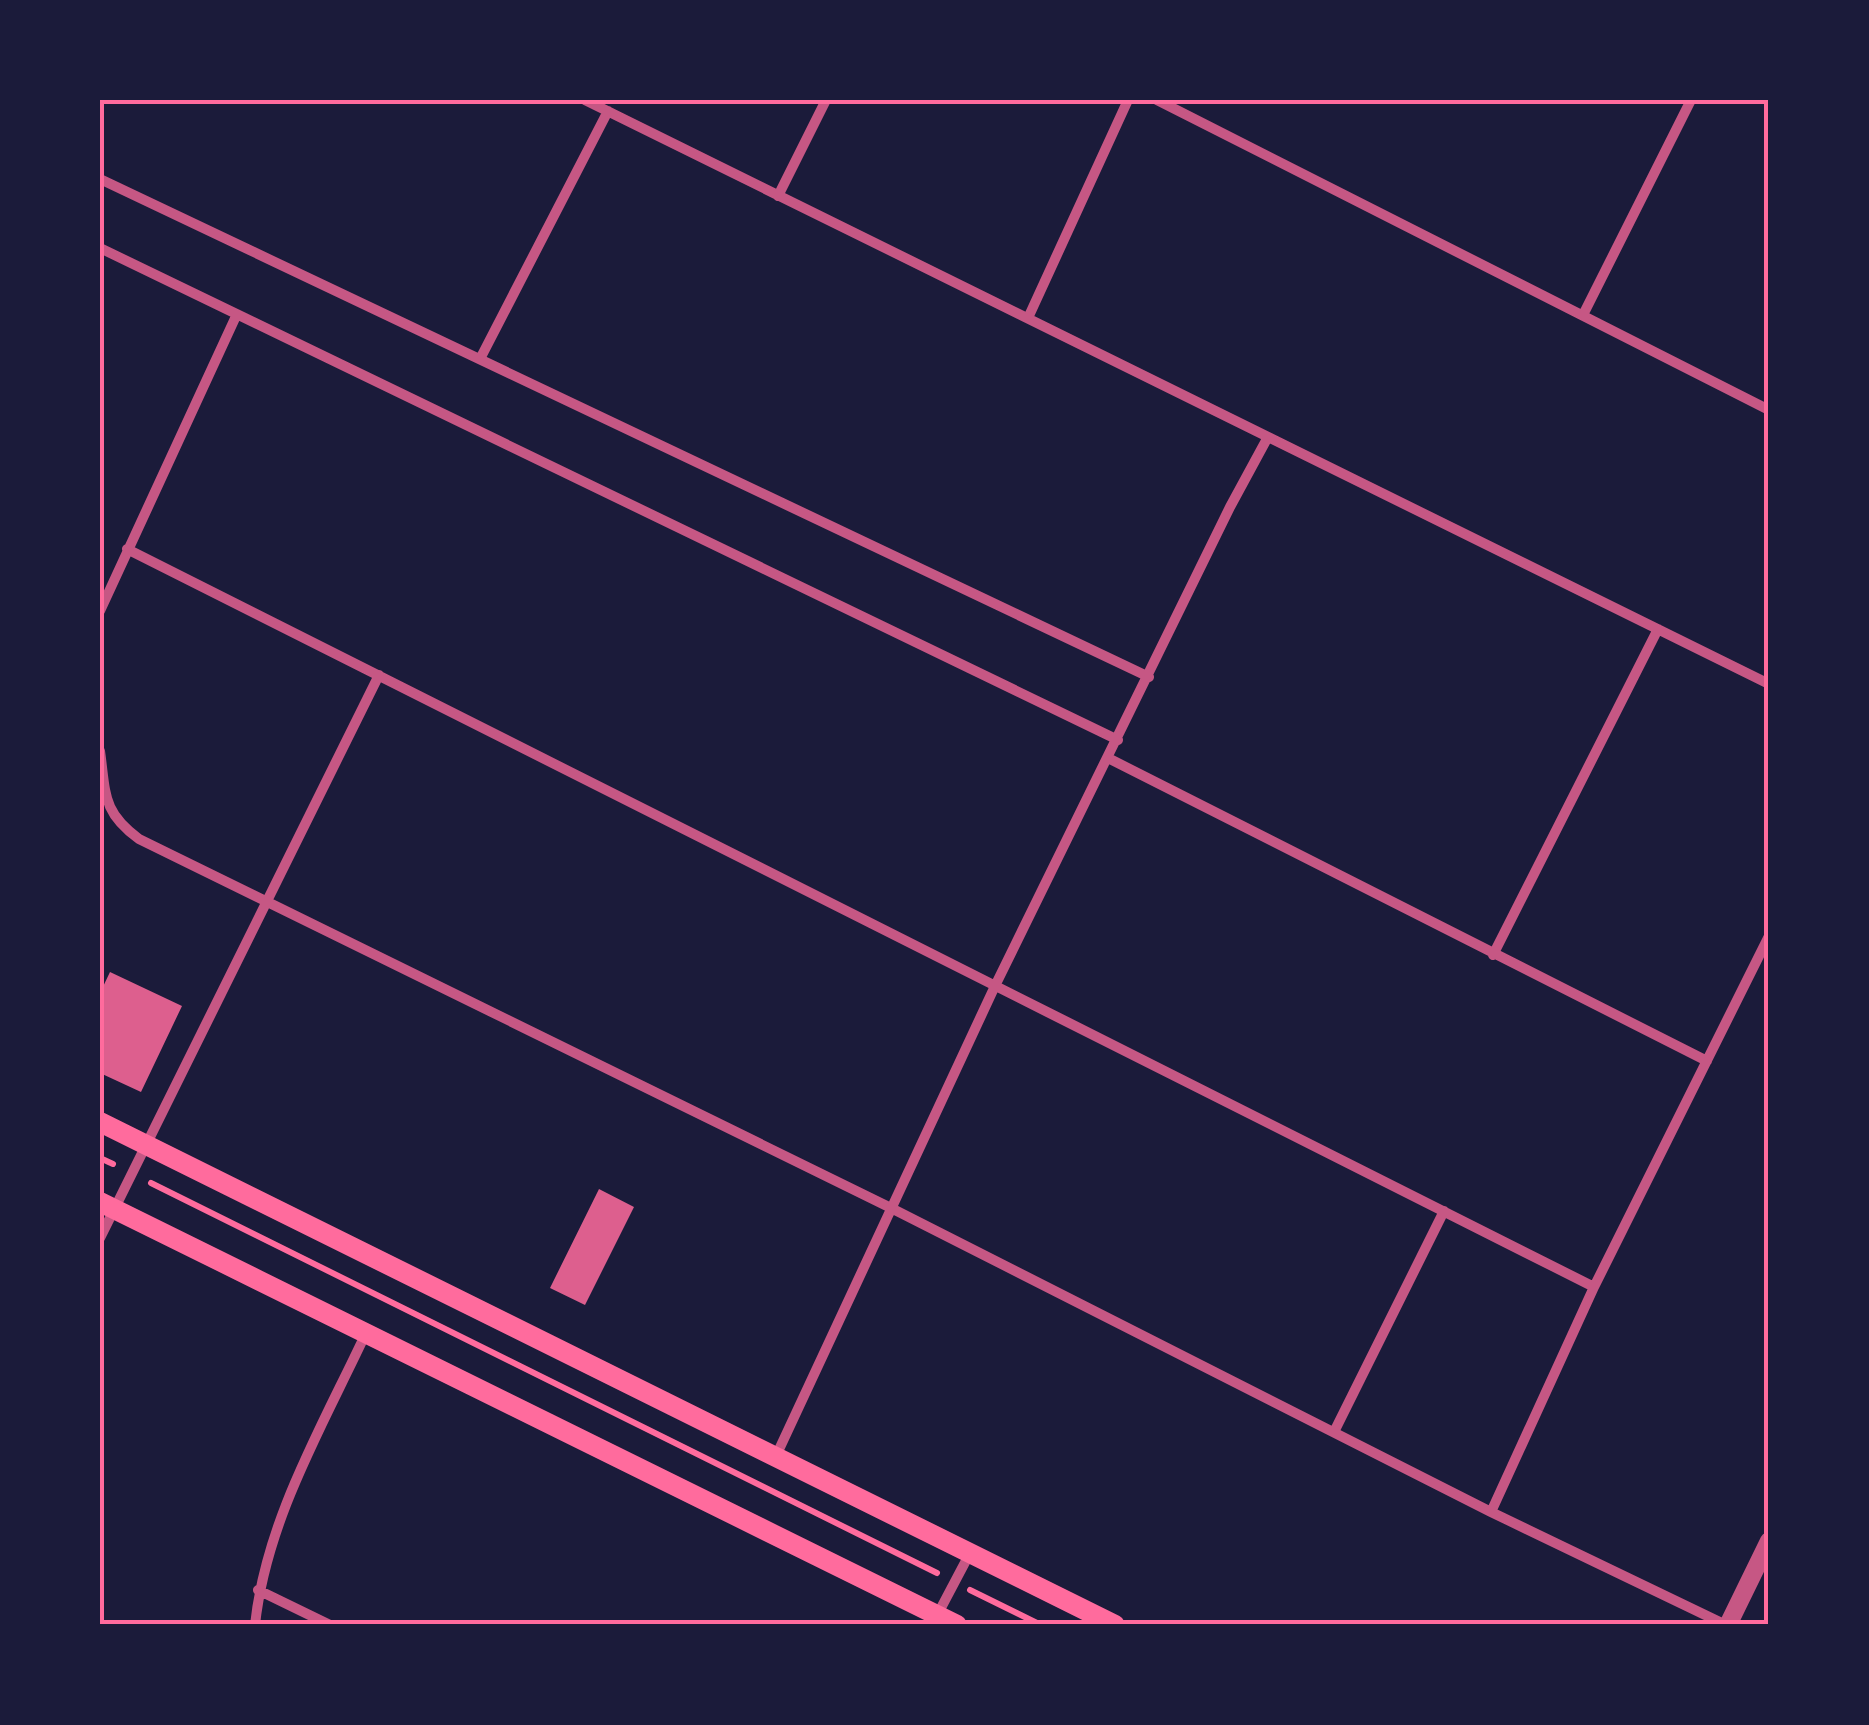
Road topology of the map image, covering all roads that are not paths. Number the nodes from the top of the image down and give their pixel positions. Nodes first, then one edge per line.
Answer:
1 (585, 100) edge
2 (826, 100) edge
3 (1128, 100) edge
4 (1157, 100) edge
5 (1691, 100) edge
6 (608, 111) junction
7 (100, 179) edge
8 (778, 196) junction
9 (100, 248) edge
10 (237, 314) junction
11 (1582, 316) junction
12 (1028, 318) junction
13 (480, 359) junction
14 (1769, 410) edge
15 (1268, 437) junction
16 (126, 548) junction
17 (100, 611) edge
18 (1658, 629) junction
19 (379, 676) junction
20 (1149, 677) junction
21 (1769, 684) edge
22 (1118, 740) junction
23 (100, 751) edge
24 (1108, 758) junction
25 (266, 902) junction
26 (1769, 936) edge
27 (1493, 955) junction
28 (995, 986) junction
29 (1707, 1061) junction
30 (100, 1122) edge
31 (145, 1144) junction
32 (106, 1205) edge
33 (891, 1208) junction
34 (1444, 1211) junction
35 (100, 1238) edge
36 (1594, 1287) junction
37 (366, 1333) junction
38 (1334, 1432) junction
39 (776, 1457) junction
40 (1491, 1512) junction
41 (1769, 1541) edge
42 (970, 1554) junction
43 (258, 1590) junction
44 (942, 1622) edge
45 (254, 1625) edge
46 (330, 1625) edge
47 (1115, 1625) edge
48 (1727, 1625) edge

1 - 6 street
2 - 8 street
3 - 12 street
4 - 11 street
5 - 11 street
6 - 8 street
6 - 13 street
7 - 13 street
8 - 12 street
9 - 10 street
10 - 16 street
10 - 22 street
11 - 14 street
12 - 15 street
13 - 20 street
15 - 18 street
15 - 20 street
16 - 17 street
16 - 19 street
18 - 21 street
18 - 27 street
19 - 25 street
19 - 28 street
20 - 22 street
22 - 24 street
23 - 25 street
24 - 27 street
24 - 28 street
25 - 31 street
25 - 33 street
26 - 29 street
27 - 29 street
28 - 33 street
28 - 34 street
29 - 36 street
30 - 31 main road
31 - 32 street
31 - 39 main road
32 - 35 street
32 - 37 main road
33 - 38 street
33 - 39 street
34 - 36 street
34 - 38 street
36 - 40 street
37 - 43 street
37 - 44 main road
38 - 40 street
39 - 42 main road
40 - 48 street
41 - 48 street
42 - 44 street
42 - 47 main road
43 - 45 street
43 - 46 street

